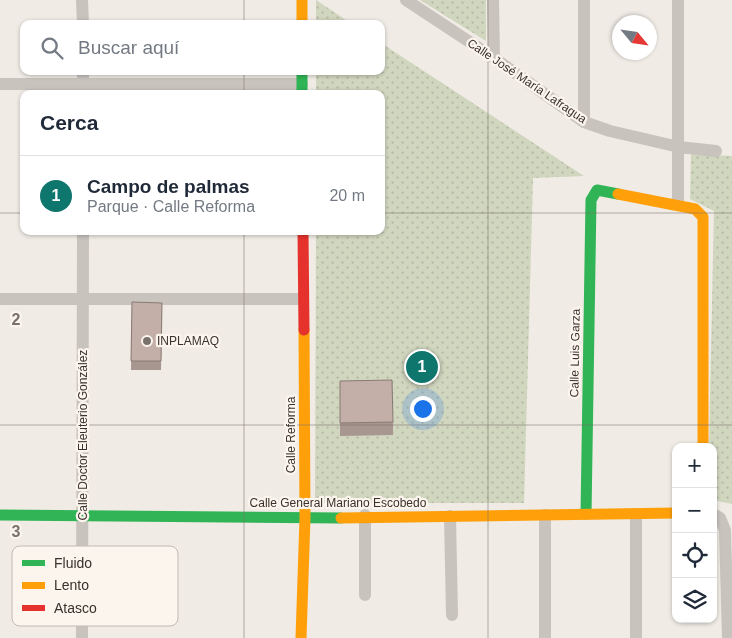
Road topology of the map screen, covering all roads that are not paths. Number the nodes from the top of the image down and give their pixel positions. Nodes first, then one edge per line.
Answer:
1 (82, 0) edge
2 (302, 0) edge
3 (406, 0) edge
4 (493, 0) edge
5 (584, 0) edge
6 (678, 0) edge
7 (83, 20) edge
8 (302, 20) edge
9 (494, 58) junction
10 (302, 75) edge
11 (83, 83) edge
12 (0, 84) edge
13 (302, 89) edge
14 (584, 122) junction
15 (678, 147) junction
16 (716, 151) dead end
17 (678, 205) junction
18 (83, 235) edge
19 (303, 235) edge
20 (82, 297) junction
21 (0, 299) edge
22 (303, 299) junction
23 (703, 443) edge
24 (672, 513) edge
25 (586, 514) junction
26 (636, 514) junction
27 (0, 515) edge
28 (82, 515) junction
29 (545, 515) junction
30 (365, 516) junction
31 (450, 516) junction
32 (717, 516) edge
33 (305, 518) junction
34 (82, 546) edge
35 (364, 595) dead end
36 (452, 615) dead end
37 (301, 638) edge
38 (545, 638) edge
39 (636, 638) edge
40 (728, 638) edge

1 - 7 street
2 - 8 street
3 - 9 street, Calle José María Lafragua
4 - 9 street
5 - 14 street
6 - 15 street
9 - 14 street, Calle José María Lafragua
10 - 13 street
11 - 12 street
11 - 13 street
14 - 15 street, Calle José María Lafragua
15 - 16 street, Calle José María Lafragua
15 - 17 street
17 - 23 street
17 - 25 street, Calle Luis Garza
18 - 20 street, Calle Doctor Eleuterio González
19 - 22 street, Calle Reforma
20 - 21 street
20 - 22 street
20 - 28 street, Calle Doctor Eleuterio González
22 - 33 street, Calle Reforma
24 - 26 street, Calle General Mariano Escobedo
25 - 26 street, Calle General Mariano Escobedo
25 - 29 street, Calle General Mariano Escobedo
26 - 39 street
27 - 28 street, Calle General Mariano Escobedo
28 - 33 street, Calle General Mariano Escobedo
28 - 34 street, Calle Doctor Eleuterio González
29 - 31 street, Calle General Mariano Escobedo
29 - 38 street
30 - 31 street, Calle General Mariano Escobedo
30 - 33 street, Calle General Mariano Escobedo
30 - 35 street
31 - 36 street
32 - 40 street
33 - 37 street, Calle Reforma

